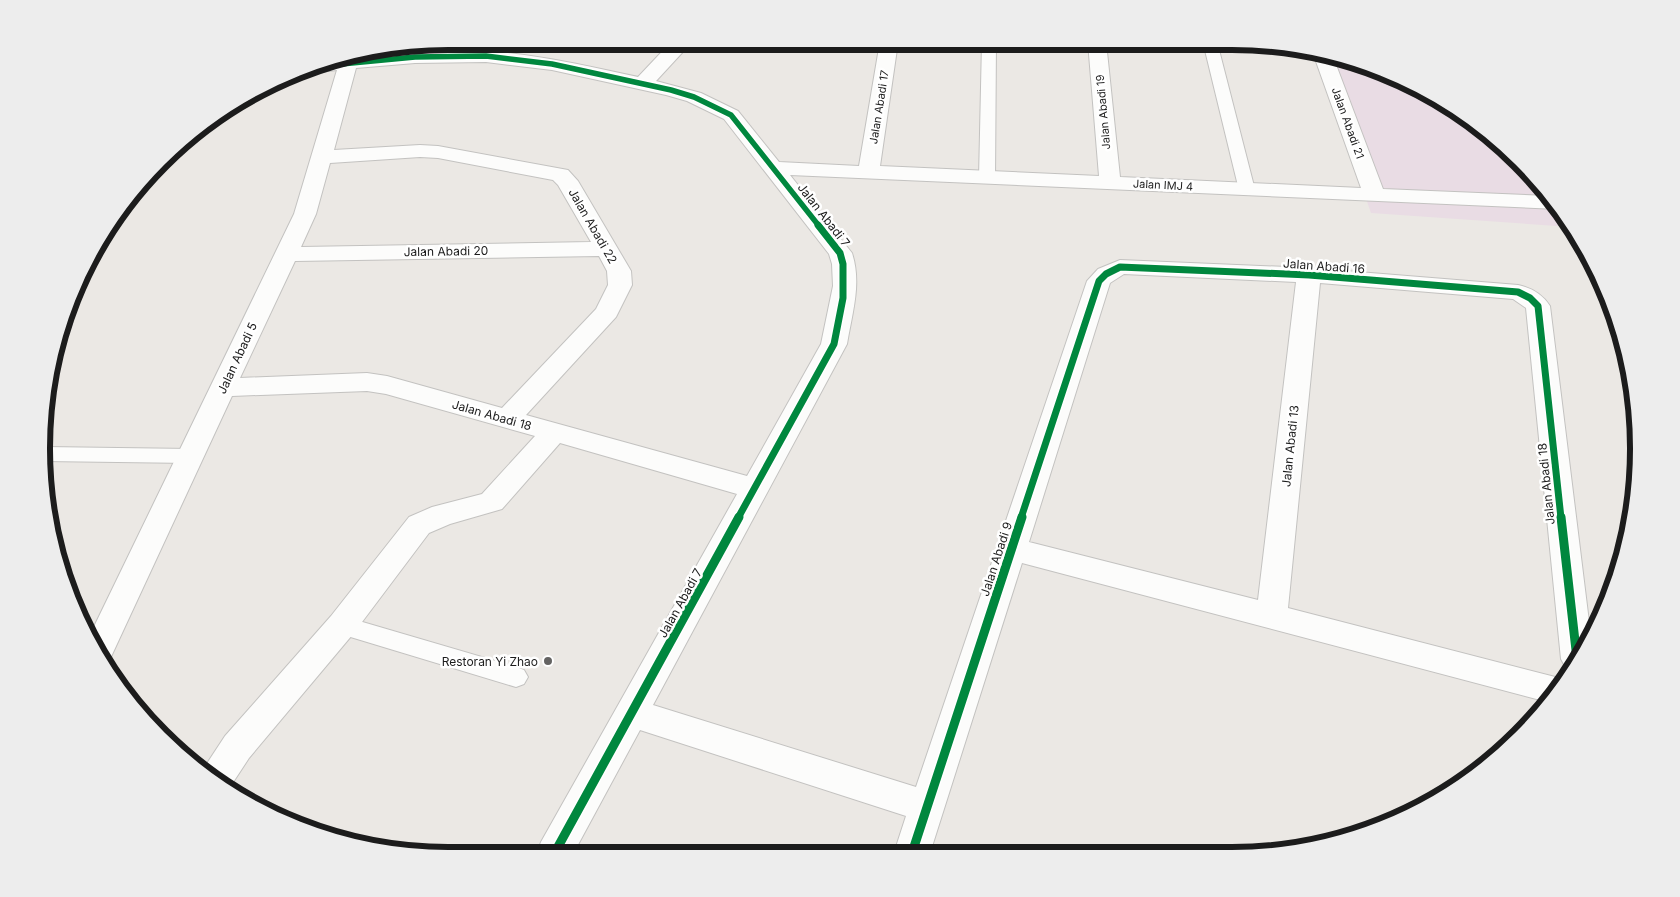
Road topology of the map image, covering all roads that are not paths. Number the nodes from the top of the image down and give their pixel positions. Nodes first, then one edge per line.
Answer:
1 (675, 50) edge
2 (888, 50) edge
3 (989, 50) edge
4 (1098, 50) edge
5 (1212, 50) edge
6 (361, 60) edge
7 (1325, 62) edge
8 (348, 63) edge
9 (642, 84) junction
10 (322, 157) junction
11 (773, 168) junction
12 (868, 172) junction
13 (987, 178) junction
14 (1110, 183) junction
15 (1247, 190) junction
16 (1374, 194) junction
17 (1545, 203) edge
18 (606, 249) junction
19 (286, 254) junction
20 (1106, 274) joint
21 (1309, 275) junction
22 (1538, 306) joint
23 (223, 388) junction
24 (507, 419) junction
25 (554, 432) junction
26 (50, 454) edge
27 (191, 456) junction
28 (755, 489) junction
29 (1012, 549) junction
30 (1272, 616) junction
31 (342, 625) junction
32 (101, 645) edge
33 (1576, 650) edge
34 (516, 677) dead end
35 (1550, 688) edge
36 (633, 713) junction
37 (219, 774) edge
38 (928, 807) junction
39 (558, 847) edge
40 (914, 847) edge

1 - 9 street
2 - 12 street, Jalan Abadi 17
3 - 13 lane
4 - 14 street, Jalan Abadi 19
5 - 15 lane
6 - 9 street, Jalan Abadi 7
7 - 16 street, Jalan Abadi 21
8 - 10 street, Jalan Abadi 5
9 - 11 street, Jalan Abadi 7
10 - 18 street, Jalan Abadi 22
10 - 19 street, Jalan Abadi 5
11 - 12 street, Jalan IMJ 4
11 - 28 street, Jalan Abadi 7
12 - 13 street, Jalan IMJ 4
13 - 14 street, Jalan IMJ 4
14 - 15 street, Jalan IMJ 4
15 - 16 street, Jalan IMJ 4
16 - 17 street, Jalan IMJ 4
18 - 19 street, Jalan Abadi 20
18 - 24 street, Jalan Abadi 22
19 - 23 street, Jalan Abadi 5
20 - 21 street, Jalan Abadi 16
20 - 29 street, Jalan Abadi 9
21 - 22 street, Jalan Abadi 16
21 - 30 street, Jalan Abadi 13
22 - 33 street, Jalan Abadi 18
23 - 24 street, Jalan Abadi 18
23 - 27 street, Jalan Abadi 5
24 - 25 street, Jalan Abadi 18
25 - 28 street, Jalan Abadi 18
25 - 31 street
26 - 27 lane
27 - 32 street, Jalan Abadi 5
28 - 36 street, Jalan Abadi 7
29 - 30 street
29 - 38 street, Jalan Abadi 9
30 - 35 street
31 - 34 lane
31 - 37 street
36 - 38 street
36 - 39 street, Jalan Abadi 7
38 - 40 street, Jalan Abadi 9

